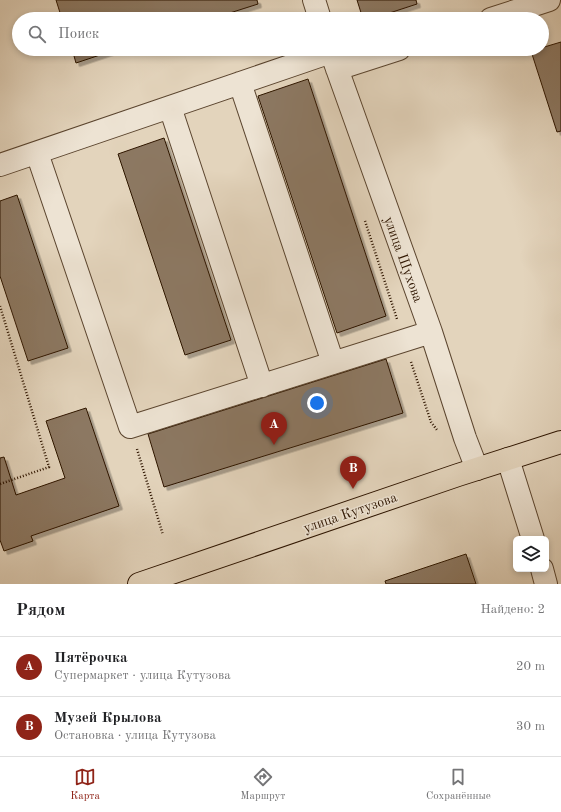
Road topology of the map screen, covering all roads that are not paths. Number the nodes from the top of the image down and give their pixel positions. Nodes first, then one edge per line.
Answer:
1 (314, 0) edge
2 (549, 0) edge
3 (318, 12) edge
4 (512, 12) edge
5 (333, 57) edge
6 (240, 83) junction
7 (170, 107) junction
8 (37, 153) junction
9 (0, 165) edge
10 (431, 332) junction
11 (333, 363) junction
12 (262, 386) junction
13 (561, 442) edge
14 (508, 459) junction
15 (478, 469) junction
16 (532, 536) edge
17 (543, 572) edge
18 (168, 579) edge
19 (139, 584) edge
20 (546, 584) edge

1 - 3 street
2 - 4 street
5 - 6 street
5 - 10 street, улица Шухова
6 - 7 street
6 - 11 street
7 - 8 street
7 - 12 street
8 - 9 street
8 - 12 street
10 - 11 street
10 - 15 street, улица Шухова
11 - 12 street
13 - 14 main road, улица Кутузова
14 - 15 main road, улица Кутузова
14 - 16 street
15 - 18 main road, улица Кутузова
17 - 20 street
18 - 19 main road, улица Кутузова

